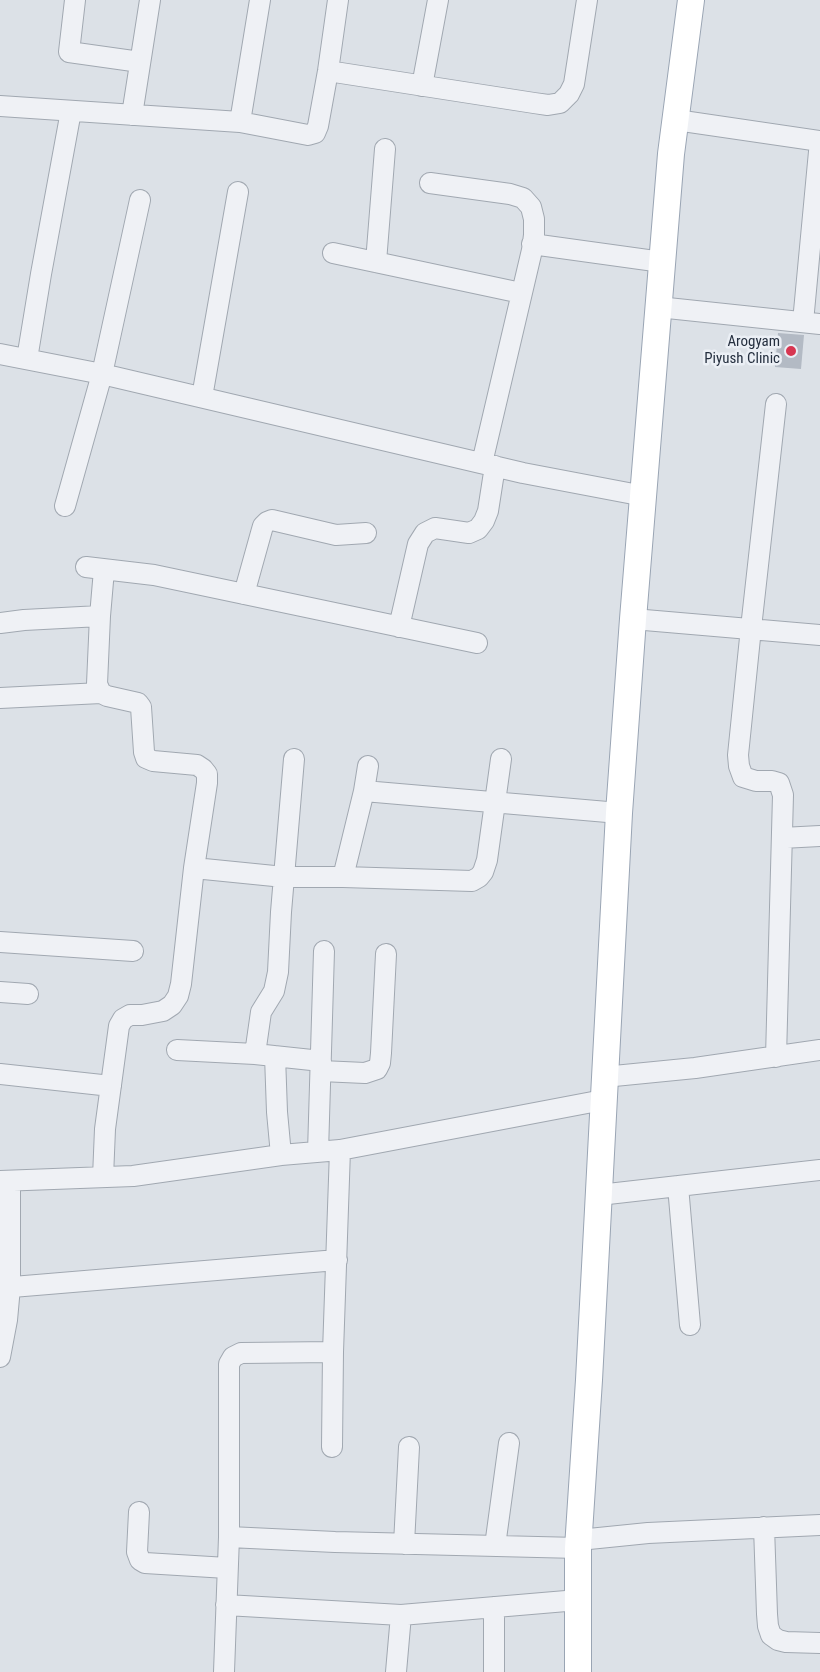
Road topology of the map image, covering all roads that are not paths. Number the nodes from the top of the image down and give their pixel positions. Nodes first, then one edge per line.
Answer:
1 (75, 0) edge
2 (150, 0) edge
3 (260, 0) edge
4 (338, 0) edge
5 (438, 0) edge
6 (587, 0) edge
7 (691, 0) edge
8 (140, 62) junction
9 (328, 71) junction
10 (422, 86) junction
11 (0, 106) edge
12 (71, 111) junction
13 (132, 115) junction
14 (676, 120) junction
15 (240, 122) junction
16 (820, 141) edge
17 (385, 149) dead end
18 (430, 183) dead end
19 (238, 192) dead end
20 (140, 200) dead end
21 (532, 244) junction
22 (333, 253) dead end
23 (376, 262) junction
24 (662, 262) junction
25 (522, 293) junction
26 (658, 307) junction
27 (811, 323) edge
28 (0, 354) edge
29 (27, 359) junction
30 (102, 374) junction
31 (202, 398) junction
32 (776, 404) dead end
33 (489, 465) junction
34 (644, 496) junction
35 (64, 506) dead end
36 (366, 533) dead end
37 (244, 594) junction
38 (100, 616) junction
39 (633, 619) junction
40 (0, 623) edge
41 (398, 627) junction
42 (751, 628) junction
43 (820, 634) edge
44 (477, 643) dead end
45 (101, 693) junction
46 (0, 698) edge
47 (294, 759) dead end
48 (501, 760) dead end
49 (368, 766) dead end
50 (364, 791) junction
51 (494, 803) junction
52 (619, 813) junction
53 (820, 836) edge
54 (782, 838) junction
55 (194, 868) junction
56 (284, 877) junction
57 (343, 877) junction
58 (0, 942) edge
59 (133, 951) dead end
60 (324, 951) dead end
61 (386, 954) dead end
62 (0, 992) edge
63 (28, 994) dead end
64 (177, 1050) dead end
65 (820, 1050) edge
66 (265, 1055) junction
67 (776, 1057) junction
68 (321, 1066) junction
69 (0, 1074) edge
70 (111, 1086) junction
71 (604, 1088) junction
72 (340, 1150) junction
73 (318, 1152) junction
74 (281, 1155) junction
75 (820, 1170) edge
76 (102, 1177) junction
77 (5, 1182) edge
78 (678, 1186) junction
79 (599, 1195) junction
80 (337, 1260) junction
81 (5, 1288) edge
82 (690, 1325) dead end
83 (333, 1352) junction
84 (0, 1357) edge
85 (508, 1443) dead end
86 (332, 1447) dead end
87 (409, 1447) dead end
88 (139, 1512) dead end
89 (820, 1525) edge
90 (764, 1527) junction
91 (229, 1537) junction
92 (404, 1544) junction
93 (579, 1544) junction
94 (495, 1546) junction
95 (227, 1568) junction
96 (578, 1600) junction
97 (226, 1605) junction
98 (494, 1606) junction
99 (401, 1614) junction
100 (820, 1643) edge
101 (224, 1672) edge
102 (396, 1672) edge
103 (494, 1672) edge
104 (578, 1672) edge

1 - 8 street
2 - 8 street
3 - 15 street
4 - 9 street
5 - 10 street
6 - 10 street
7 - 14 main road
8 - 13 street
9 - 10 street
9 - 15 street
11 - 12 street
12 - 13 street
12 - 29 street
13 - 15 street
14 - 16 street
14 - 24 main road
16 - 27 street
17 - 23 street
18 - 21 street
19 - 31 street
20 - 30 street
21 - 24 street
21 - 25 street
22 - 23 street
23 - 25 street
24 - 26 main road
25 - 33 street
26 - 27 street
26 - 34 main road
28 - 29 street
29 - 30 street
30 - 31 street
30 - 35 street
31 - 33 street
32 - 42 street
33 - 34 street
33 - 41 street
34 - 39 main road
36 - 37 street
37 - 38 street
37 - 41 street
38 - 40 street
38 - 45 street
39 - 42 street
39 - 52 main road
41 - 44 street
42 - 43 street
42 - 54 street
45 - 46 street
45 - 55 street
47 - 56 street
48 - 51 street
49 - 50 street
50 - 51 street
50 - 57 street
51 - 52 street
51 - 57 street
52 - 71 main road
53 - 54 street
54 - 67 street
55 - 56 street
55 - 70 street
56 - 57 street
56 - 66 street
58 - 59 street
60 - 68 street
61 - 68 street
62 - 63 street
64 - 66 street
65 - 67 street
66 - 68 street
66 - 74 street
67 - 71 street
68 - 73 street
69 - 70 street
70 - 76 street
71 - 72 street
71 - 79 main road
72 - 73 street
72 - 80 street
73 - 74 street
74 - 76 street
75 - 78 street
76 - 77 street
77 - 81 street
78 - 79 street
78 - 82 street
79 - 93 main road
80 - 81 street
80 - 83 street
81 - 84 street
83 - 86 street
83 - 91 street
85 - 94 street
87 - 92 street
88 - 95 street
89 - 90 street
90 - 93 street
90 - 100 street
91 - 92 street
91 - 95 street
92 - 94 street
93 - 94 street
93 - 96 main road
95 - 97 street
96 - 98 street
96 - 104 main road
97 - 99 street
97 - 101 street
98 - 99 street
98 - 103 street
99 - 102 street

